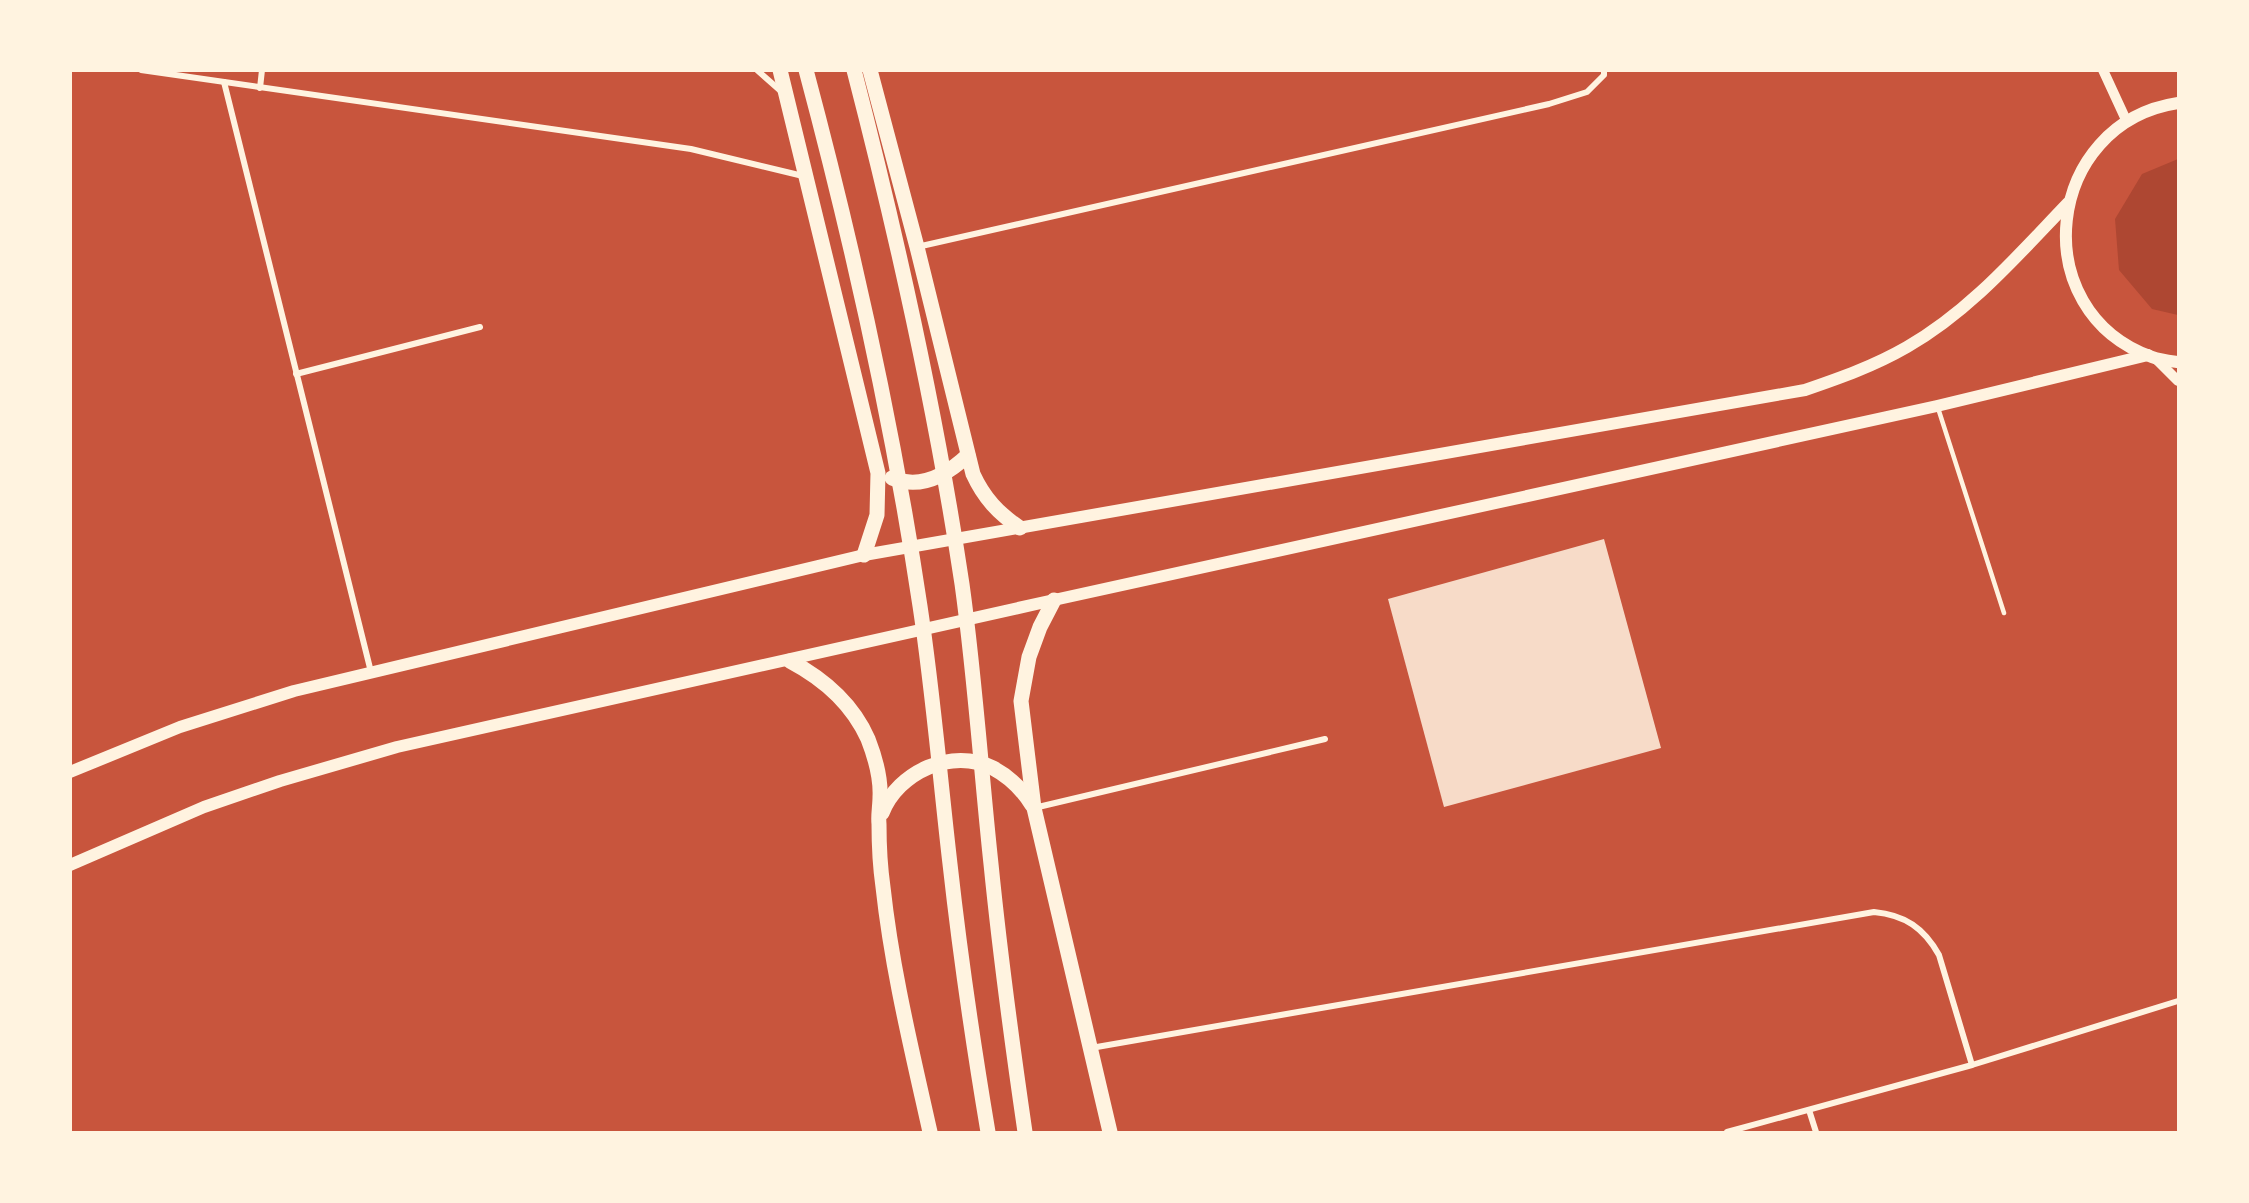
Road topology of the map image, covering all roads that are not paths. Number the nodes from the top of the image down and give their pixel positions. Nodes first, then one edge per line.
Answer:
1 (141, 70) edge
2 (262, 70) edge
3 (757, 70) edge
4 (780, 70) edge
5 (806, 70) edge
6 (854, 70) edge
7 (870, 70) edge
8 (1605, 70) edge
9 (2103, 70) edge
10 (224, 82) junction
11 (260, 88) junction
12 (788, 98) junction
13 (2178, 103) edge
14 (2127, 122) junction
15 (805, 177) junction
16 (2068, 203) junction
17 (917, 247) junction
18 (480, 327) dead end
19 (2151, 357) junction
20 (2178, 362) edge
21 (296, 374) junction
22 (2178, 381) edge
23 (1937, 406) junction
24 (968, 455) junction
25 (878, 472) junction
26 (1020, 528) junction
27 (864, 555) junction
28 (1054, 600) junction
29 (2004, 613) dead end
30 (790, 661) junction
31 (371, 672) junction
32 (1325, 739) dead end
33 (70, 772) edge
34 (1034, 808) junction
35 (879, 823) junction
36 (70, 865) edge
37 (2178, 1001) edge
38 (1089, 1048) junction
39 (1972, 1065) junction
40 (1809, 1110) junction
41 (930, 1132) edge
42 (988, 1132) edge
43 (1025, 1132) edge
44 (1110, 1132) edge
45 (1727, 1132) edge
46 (1816, 1132) edge

1 - 10 street
2 - 11 street
3 - 12 street
4 - 12 main road
5 - 42 main road
6 - 43 main road
7 - 17 main road
8 - 17 street
9 - 14 street
10 - 11 street
10 - 21 street
11 - 15 street
12 - 15 main road
13 - 14 main road
14 - 16 main road
15 - 25 main road
16 - 19 main road
16 - 26 main road
17 - 24 main road
18 - 21 street
19 - 20 main road
19 - 22 street
19 - 23 main road
21 - 31 street
23 - 28 main road
23 - 29 lane
24 - 25 main road
24 - 26 main road
25 - 27 main road
26 - 27 main road
27 - 31 main road
28 - 30 main road
28 - 34 main road
30 - 35 main road
30 - 36 main road
31 - 33 main road
32 - 34 street
34 - 35 main road
34 - 38 main road
35 - 41 main road
37 - 39 street
38 - 39 street
38 - 44 main road
39 - 40 street
40 - 45 street
40 - 46 street

